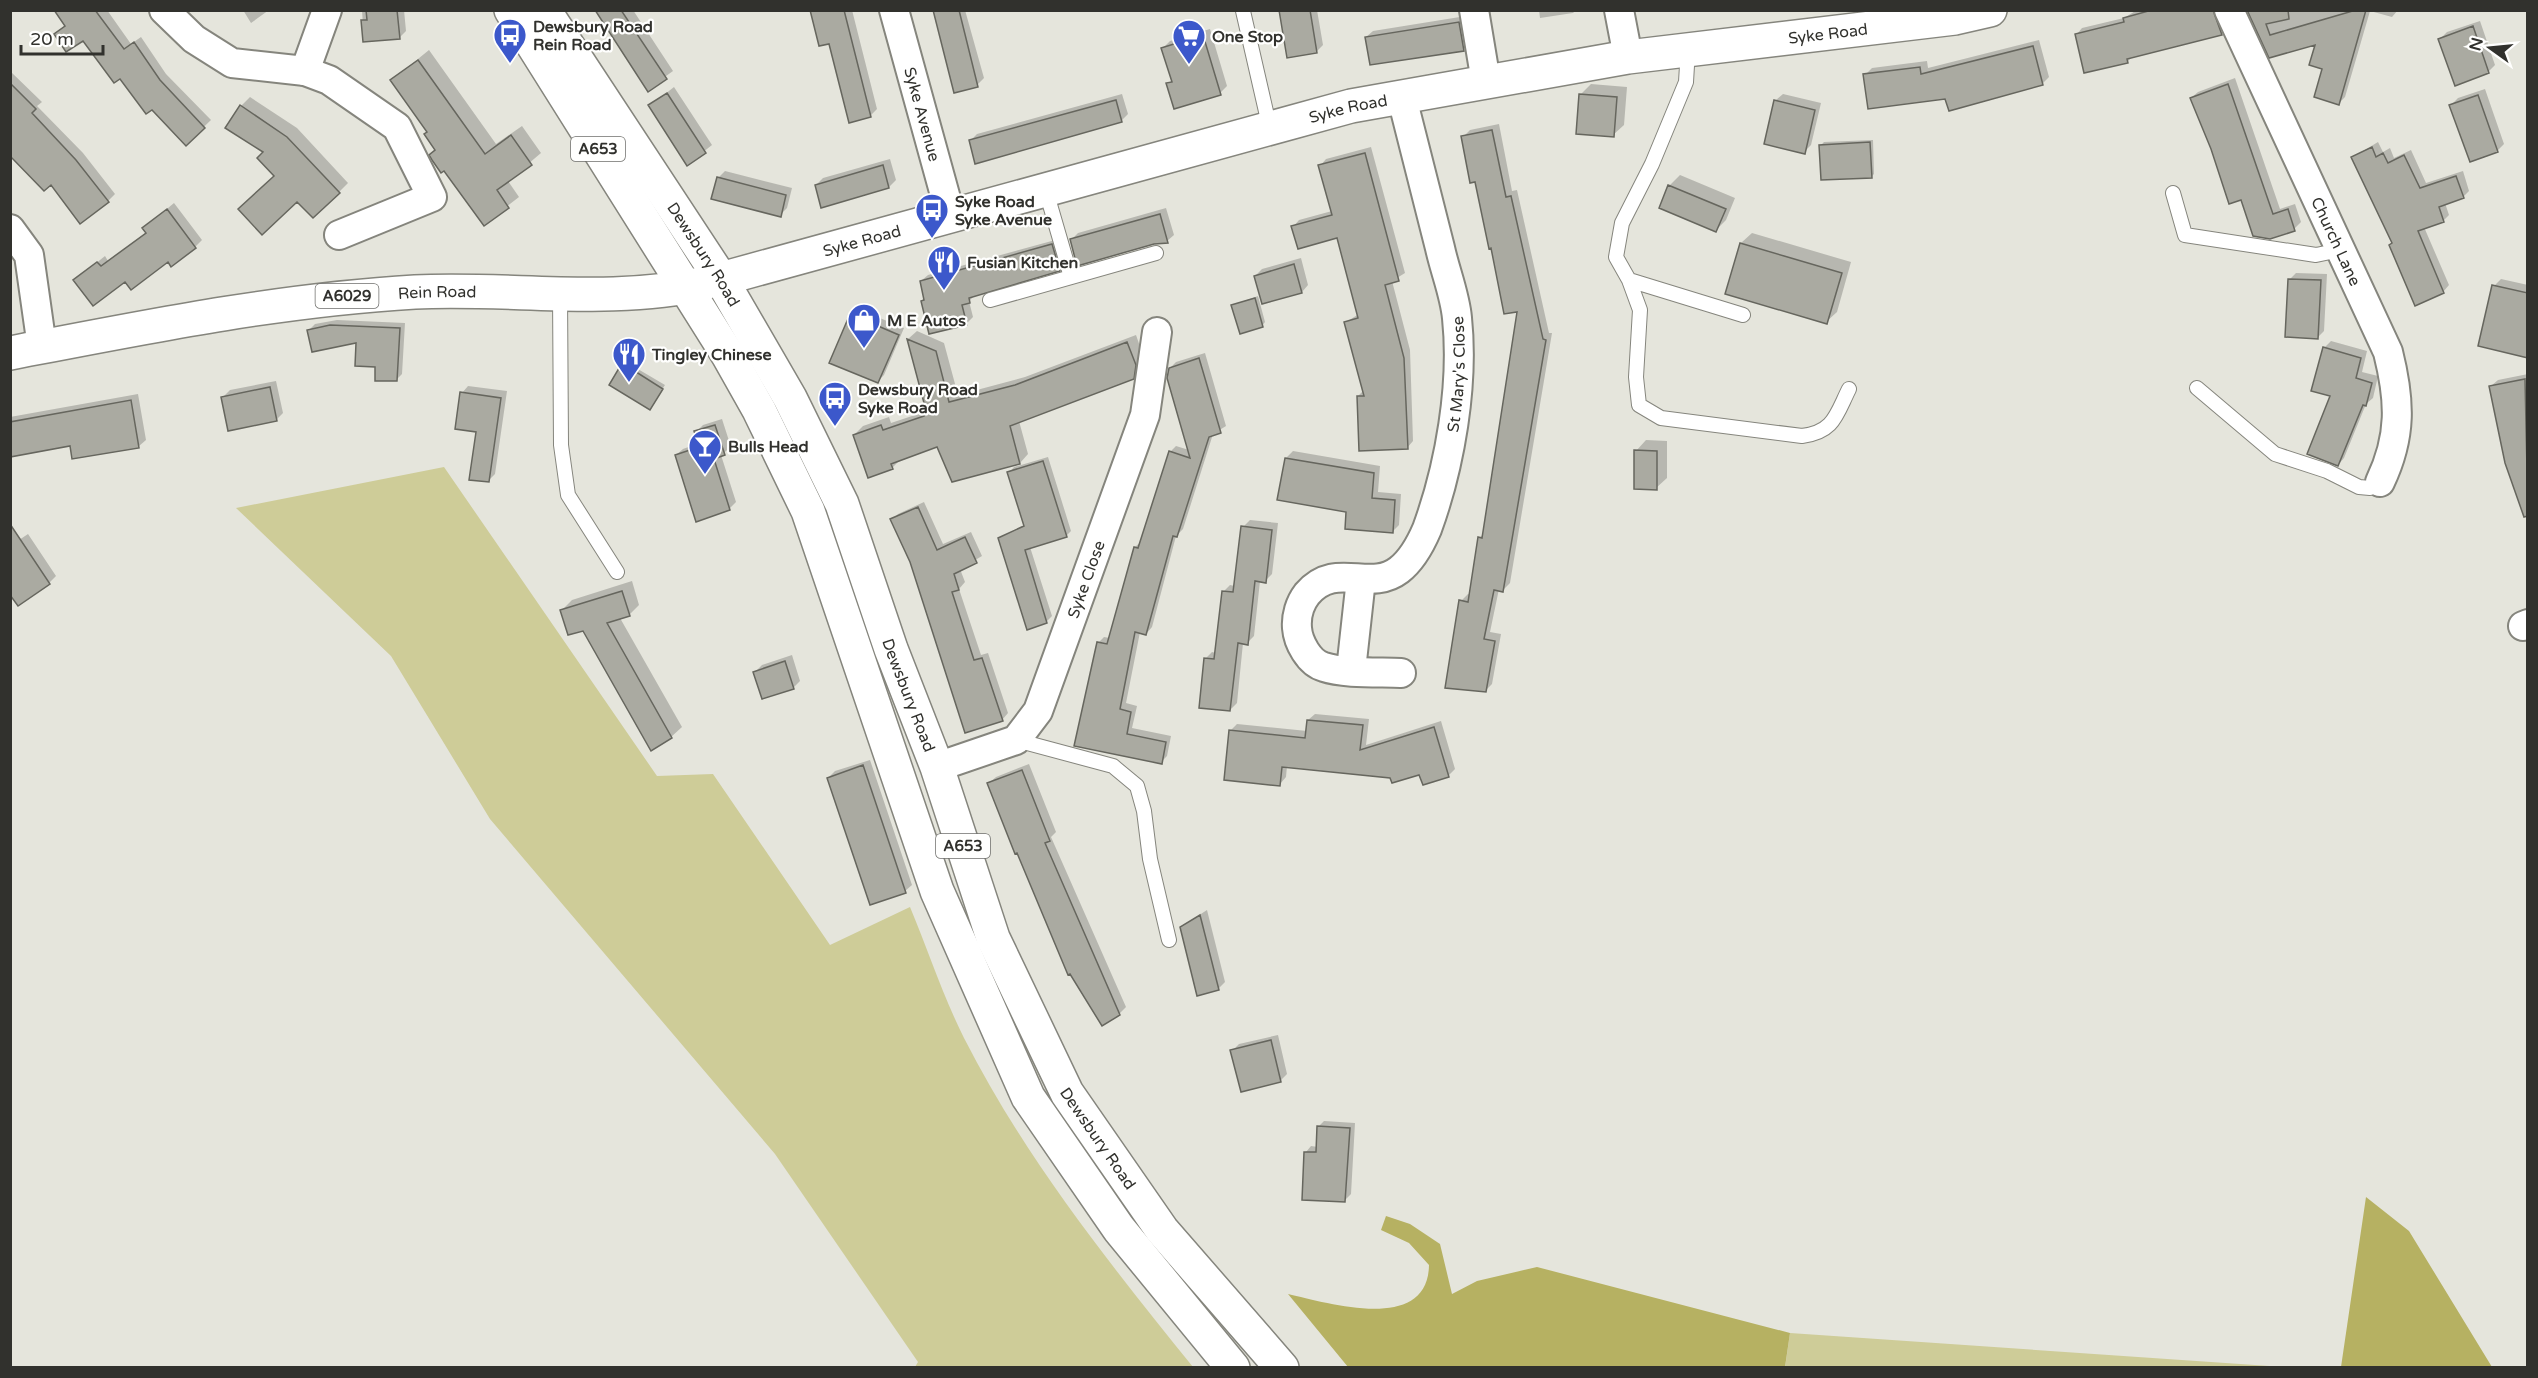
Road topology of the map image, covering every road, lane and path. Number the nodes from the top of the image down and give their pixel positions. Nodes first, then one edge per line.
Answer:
1 (164, 10) edge
2 (327, 10) edge
3 (511, 10) edge
4 (544, 10) edge
5 (894, 10) edge
6 (1474, 10) edge
7 (1619, 10) edge
8 (1990, 10) edge
9 (2229, 10) edge
10 (1243, 11) edge
11 (1954, 14) edge
12 (1688, 49) junction
13 (1628, 57) junction
14 (304, 71) junction
15 (1486, 82) junction
16 (1402, 98) junction
17 (1270, 129) junction
18 (1046, 191) junction
19 (2173, 193) dead end
20 (951, 217) junction
21 (10, 229) edge
22 (339, 235) dead end
23 (2340, 250) junction
24 (1156, 253) dead end
25 (1071, 277) junction
26 (721, 279) junction
27 (1629, 280) junction
28 (687, 287) junction
29 (560, 293) junction
30 (990, 300) dead end
31 (1743, 315) dead end
32 (1157, 332) dead end
33 (42, 347) junction
34 (10, 353) edge
35 (2197, 388) dead end
36 (1849, 389) dead end
37 (2380, 482) joint
38 (617, 572) dead end
39 (1360, 579) junction
40 (1351, 670) junction
41 (1401, 673) dead end
42 (1016, 740) junction
43 (937, 766) junction
44 (1169, 940) dead end
45 (1233, 1368) edge
46 (1282, 1368) edge

1 - 14 street
2 - 14 street
3 - 28 main road, Dewsbury Road / A653
4 - 26 main road, Dewsbury Road / A653
5 - 20 street, Syke Avenue
6 - 15 street
7 - 13 street
8 - 11 main road, Syke Road
9 - 23 street, Church Lane
10 - 17 lane
11 - 12 main road, Syke Road
12 - 13 main road, Syke Road
12 - 27 lane
13 - 15 main road, Syke Road
14 - 22 street
15 - 16 main road, Syke Road
16 - 17 main road, Syke Road
16 - 39 street, St Mary's Close
17 - 18 main road, Syke Road
18 - 20 main road, Syke Road
18 - 25 lane
19 - 23 lane
20 - 26 main road, Syke Road
21 - 33 street
23 - 37 street, Church Lane
24 - 25 lane
25 - 30 lane
26 - 28 main road, Syke Road
26 - 43 main road, Dewsbury Road / A653
27 - 31 lane
27 - 36 lane
28 - 29 main road, Rein Road / A6029
28 - 45 main road, Dewsbury Road / A653
29 - 33 main road, Rein Road / A6029
29 - 38 lane
32 - 42 street, Syke Close
33 - 34 main road, Rein Road / A6029
35 - 37 lane
39 - 40 street
39 - 40 street, St Mary's Close
40 - 41 street, St Mary's Close
42 - 43 street
42 - 44 lane
43 - 46 main road, Dewsbury Road / A653

